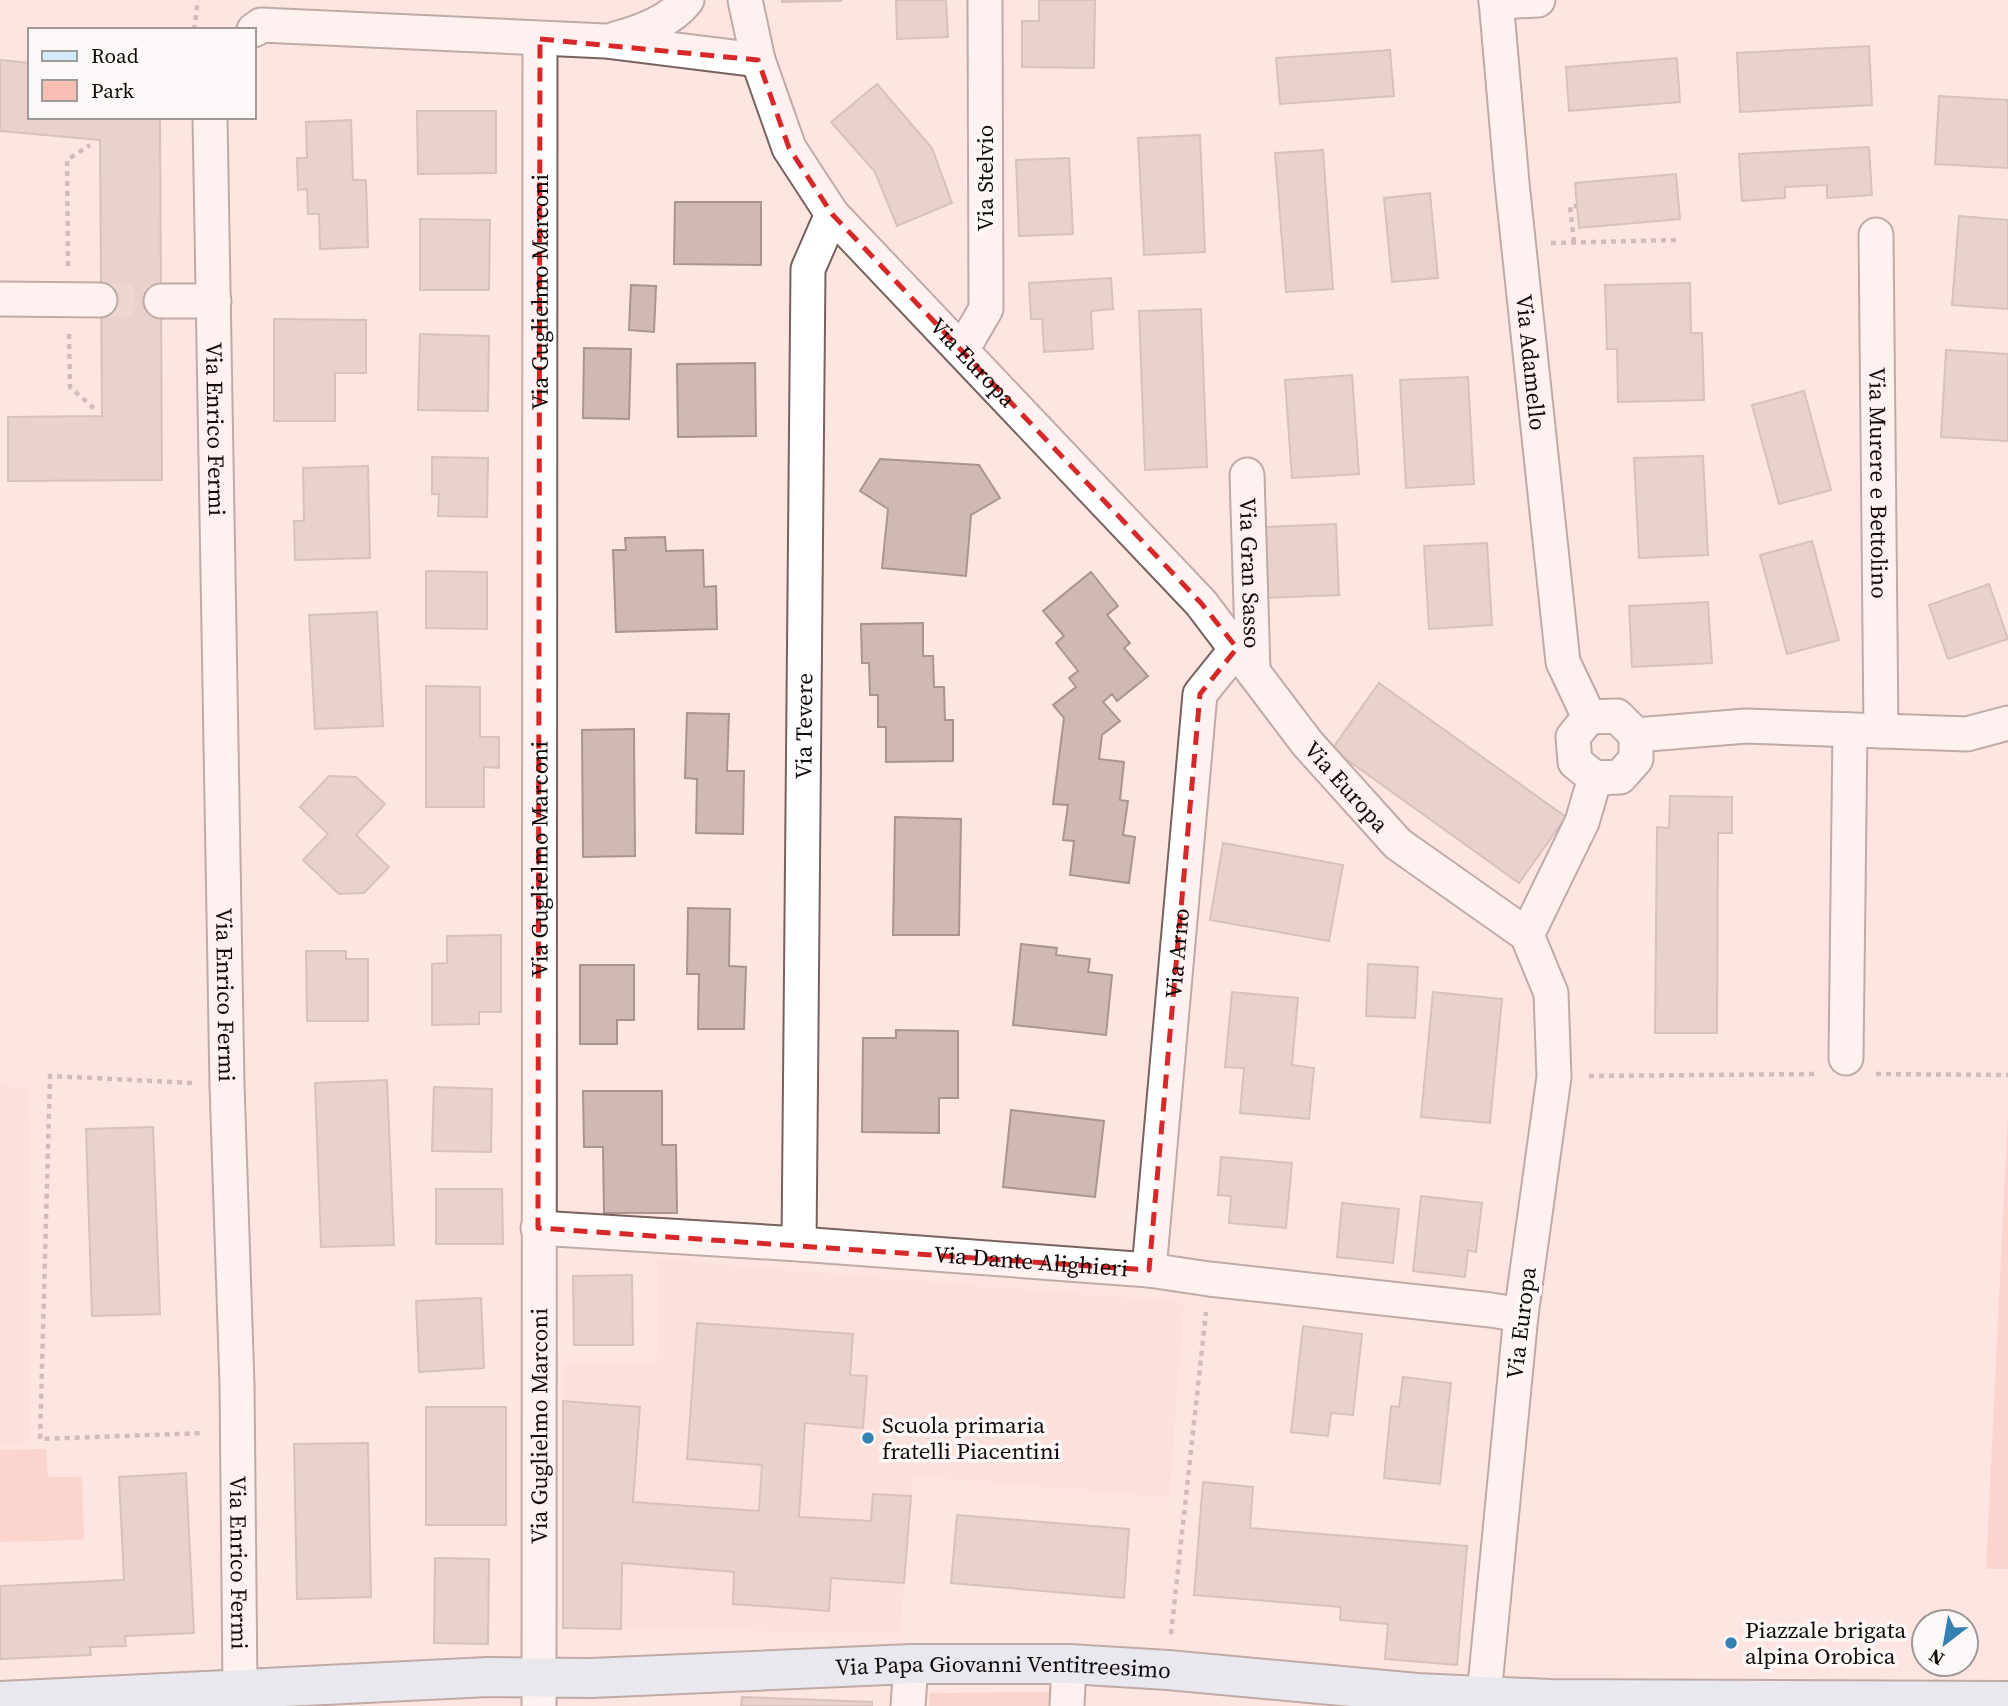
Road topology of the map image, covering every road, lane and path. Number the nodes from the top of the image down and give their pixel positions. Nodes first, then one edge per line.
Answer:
1 (198, 0) edge
2 (687, 0) edge
3 (745, 0) edge
4 (985, 0) edge
5 (1538, 0) edge
6 (1496, 1) edge
7 (194, 28) edge
8 (256, 29) edge
9 (540, 39) junction
10 (605, 41) junction
11 (758, 60) junction
12 (210, 119) edge
13 (1576, 206) dead end
14 (832, 214) junction
15 (1876, 235) dead end
16 (1676, 240) dead end
17 (1574, 242) junction
18 (1519, 244) junction
19 (0, 299) edge
20 (100, 300) tunnel mouth
21 (161, 300) tunnel mouth
22 (214, 301) junction
23 (962, 350) junction
24 (1247, 475) dead end
25 (1245, 659) junction
26 (1590, 717) junction
27 (2008, 723) edge
28 (1866, 730) junction
29 (1636, 735) junction
30 (1595, 778) junction
31 (1527, 935) junction
32 (1846, 1069) junction
33 (2008, 1075) edge
34 (1554, 1077) junction
35 (228, 1085) junction
36 (538, 1228) junction
37 (799, 1244) junction
38 (1149, 1270) junction
39 (1209, 1279) junction
40 (1521, 1315) junction
41 (237, 1432) junction
42 (911, 1664) junction
43 (1069, 1664) junction
44 (1168, 1670) junction
45 (240, 1688) junction
46 (539, 1692) edge
47 (0, 1701) edge
48 (1484, 1701) edge
49 (2008, 1701) edge
50 (58, 1703) edge
51 (908, 1706) edge
52 (1067, 1706) edge

1 - 7 path
2 - 10 street
3 - 11 street, Via Europa
4 - 23 street, Via Stelvio
5 - 6 street
6 - 18 street, Via Adamello
8 - 9 street
9 - 10 street
9 - 36 street, Via Guglielmo Marconi
10 - 11 street
11 - 14 street, Via Europa
12 - 22 street, Via Enrico Fermi
13 - 17 path
14 - 23 street, Via Europa
14 - 37 street, Via Tevere
15 - 28 street, Via Murere e Bettolino
16 - 17 path
17 - 18 path
18 - 26 street, Via Adamello
19 - 20 street
21 - 22 street
22 - 35 street, Via Enrico Fermi
23 - 25 street, Via Europa
24 - 25 street, Via Gran Sasso
25 - 31 street, Via Europa
25 - 38 street, Via Arno
26 - 29 street
26 - 30 street
27 - 28 street
28 - 29 street
28 - 32 street, Via Murere e Bettolino
29 - 30 street
30 - 31 street
31 - 34 street, Via Europa
32 - 33 path
32 - 34 path
34 - 40 street, Via Europa
35 - 41 street, Via Enrico Fermi
35 - 41 path
36 - 37 street, Via Dante Alighieri
36 - 46 street, Via Guglielmo Marconi
37 - 38 street, Via Dante Alighieri
38 - 39 street, Via Dante Alighieri
39 - 40 street, Via Dante Alighieri
39 - 44 path
40 - 48 street, Via Europa
41 - 45 street, Via Enrico Fermi
42 - 43 street, Via Papa Giovanni Ventitreesimo
42 - 46 street, Via Papa Giovanni Ventitreesimo
42 - 51 street
43 - 44 street, Via Papa Giovanni Ventitreesimo
43 - 52 street
44 - 48 street, Via Papa Giovanni Ventitreesimo
45 - 46 street, Via Papa Giovanni Ventitreesimo
45 - 50 street, Via Papa Giovanni Ventitreesimo
47 - 50 street, Via Papa Giovanni Ventitreesimo
48 - 49 street, Via Papa Giovanni Ventitreesimo

